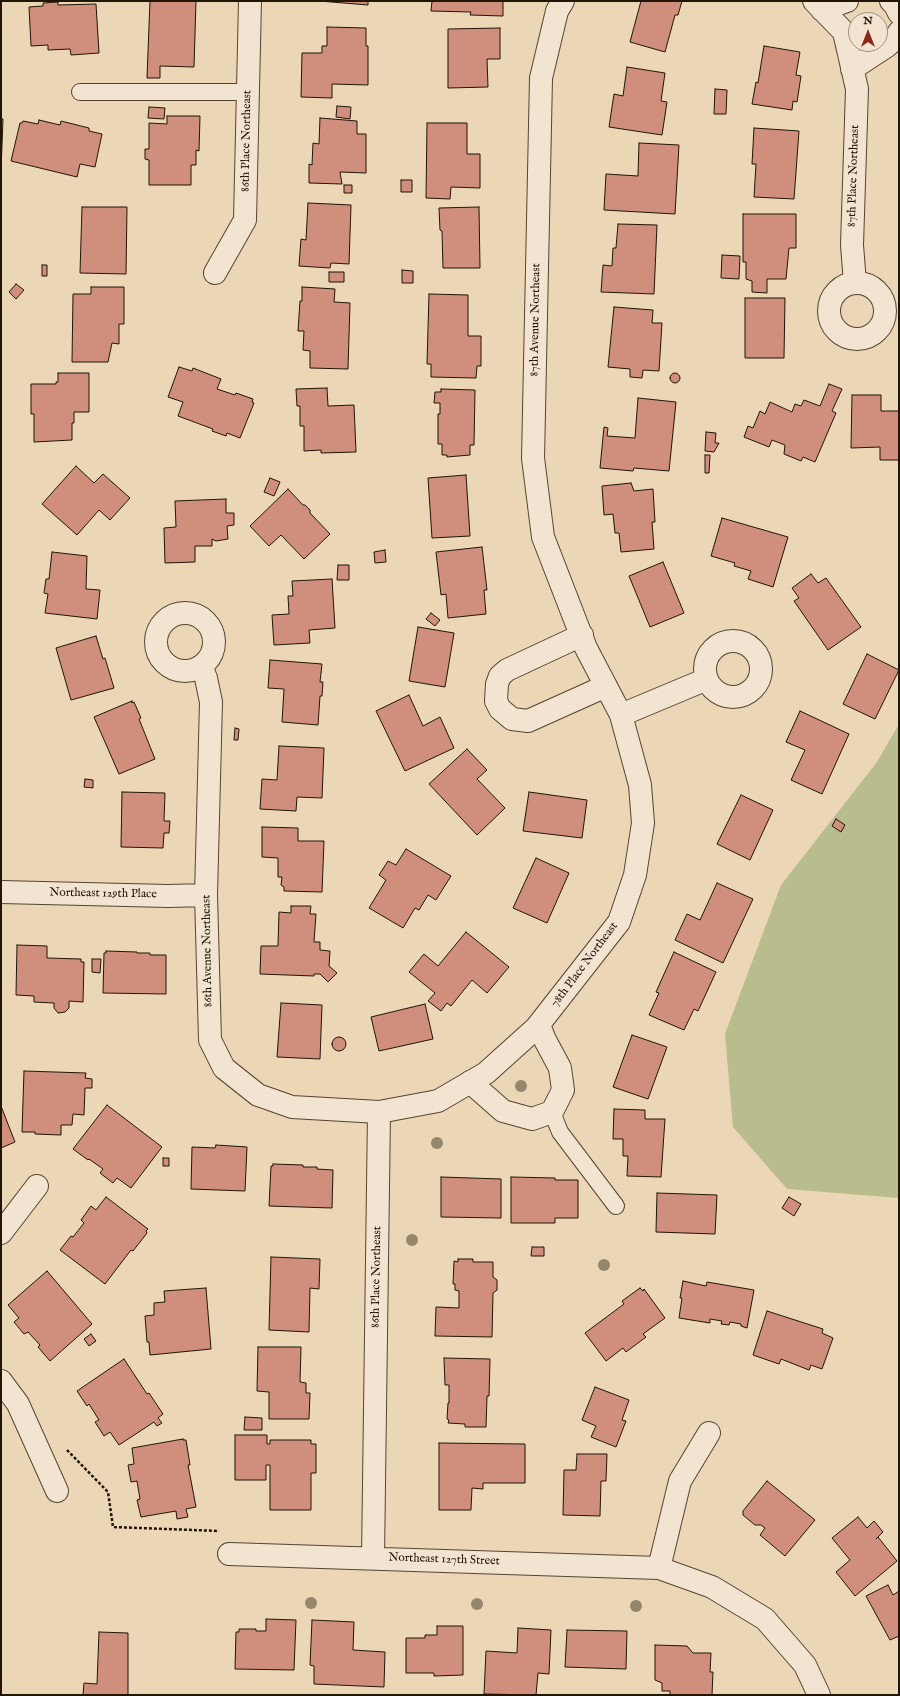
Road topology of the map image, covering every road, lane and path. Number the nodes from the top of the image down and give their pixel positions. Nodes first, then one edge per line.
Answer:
1 (250, 1) edge
2 (563, 1) edge
3 (847, 1) edge
4 (891, 1) edge
5 (818, 5) edge
6 (899, 13) edge
7 (899, 32) edge
8 (852, 69) junction
9 (80, 92) dead end
10 (248, 92) junction
11 (215, 273) dead end
12 (855, 283) dead end
13 (582, 635) junction
14 (201, 666) dead end
15 (707, 679) dead end
16 (606, 686) junction
17 (621, 716) junction
18 (1, 892) edge
19 (206, 895) junction
20 (539, 1025) junction
21 (478, 1078) junction
22 (379, 1112) junction
23 (552, 1112) junction
24 (37, 1186) dead end
25 (616, 1206) dead end
26 (1, 1233) edge
27 (1, 1381) edge
28 (709, 1434) dead end
29 (65, 1448) dead end
30 (57, 1490) dead end
31 (222, 1531) dead end
32 (228, 1554) dead end
33 (374, 1558) junction
34 (659, 1568) junction
35 (819, 1695) edge

1 - 10 street, 86th Place Northeast
2 - 13 street, 87th Avenue Northeast
3 - 5 street
4 - 6 street
5 - 8 street, 87th Place Northeast
7 - 8 street
8 - 12 street, 87th Place Northeast
9 - 10 lane
10 - 11 street, 86th Place Northeast
13 - 16 street, 87th Avenue Northeast
13 - 16 street
14 - 19 street, 86th Avenue Northeast
15 - 17 street
16 - 17 street, 87th Avenue Northeast
17 - 20 street, 78th Place Northeast
18 - 19 street, Northeast 129th Place
19 - 22 street, 86th Avenue Northeast
20 - 21 street, 78th Place Northeast
20 - 23 street
21 - 22 street
21 - 23 street
22 - 33 street, 86th Place Northeast
23 - 25 lane
24 - 26 street
27 - 30 street
28 - 34 street
29 - 31 path
32 - 33 street, Northeast 127th Street
33 - 34 street, Northeast 127th Street
34 - 35 street

